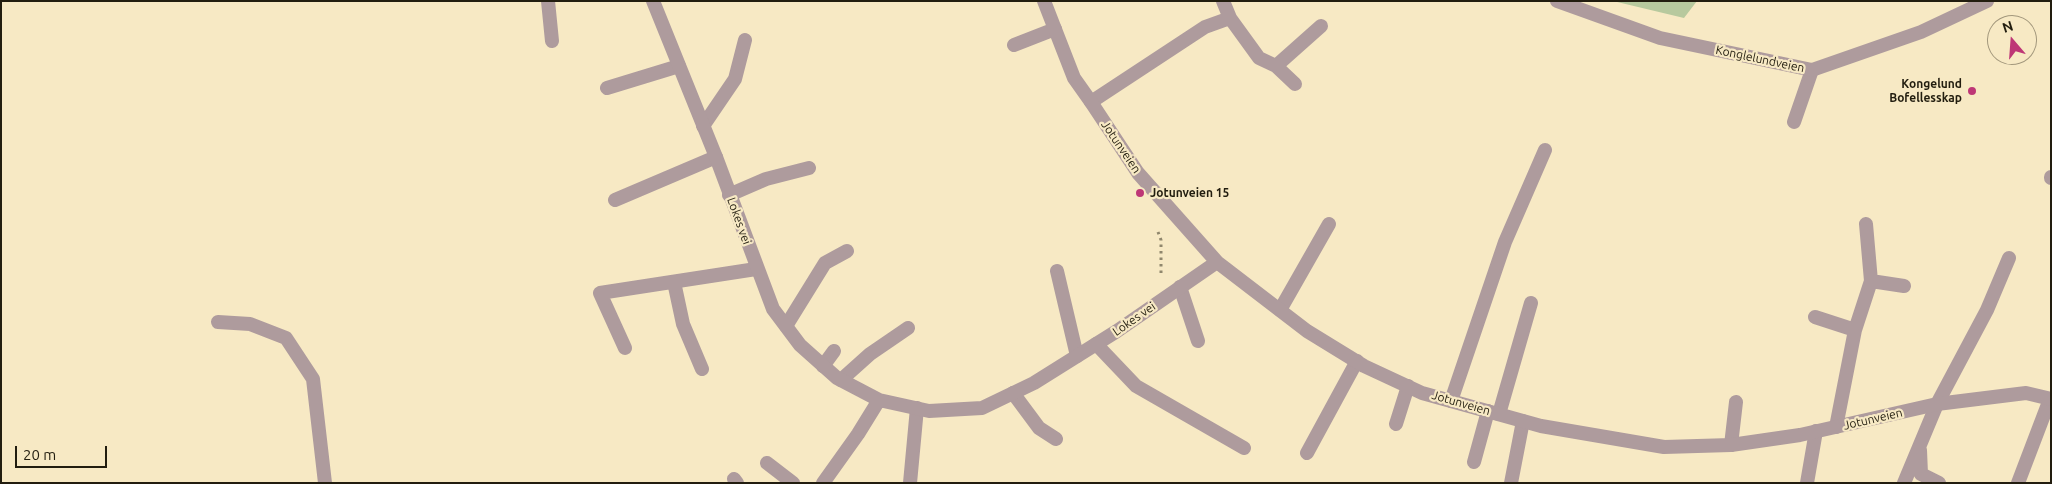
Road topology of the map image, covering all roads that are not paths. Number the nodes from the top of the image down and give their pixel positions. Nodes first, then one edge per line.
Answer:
1 (548, 1) edge
2 (653, 1) edge
3 (1044, 1) edge
4 (1223, 1) edge
5 (1557, 1) edge
6 (1986, 1) edge
7 (1230, 18) junction
8 (1321, 26) dead end
9 (1055, 29) junction
10 (745, 40) dead end
11 (552, 41) dead end
12 (1014, 45) dead end
13 (679, 66) junction
14 (1276, 66) junction
15 (1812, 70) junction
16 (1295, 84) dead end
17 (608, 88) dead end
18 (1091, 102) junction
19 (1794, 122) dead end
20 (703, 126) junction
21 (1545, 150) dead end
22 (716, 157) junction
23 (809, 168) dead end
24 (729, 195) junction
25 (615, 200) dead end
26 (1329, 224) dead end
27 (1866, 224) dead end
28 (847, 251) dead end
29 (2009, 258) dead end
30 (1217, 262) junction
31 (756, 269) junction
32 (1057, 271) dead end
33 (1871, 281) junction
34 (674, 282) junction
35 (1904, 286) dead end
36 (1180, 287) junction
37 (1531, 303) dead end
38 (1280, 310) junction
39 (1815, 317) dead end
40 (218, 322) dead end
41 (786, 326) junction
42 (908, 328) dead end
43 (1855, 330) junction
44 (1198, 341) dead end
45 (1096, 344) junction
46 (624, 348) dead end
47 (834, 352) dead end
48 (1077, 356) junction
49 (1357, 361) junction
50 (823, 366) junction
51 (702, 369) dead end
52 (841, 380) junction
53 (1408, 386) junction
54 (1013, 393) junction
55 (2050, 399) edge
56 (879, 400) junction
57 (1451, 401) junction
58 (1736, 402) dead end
59 (1937, 404) junction
60 (916, 408) junction
61 (1493, 413) junction
62 (1523, 421) junction
63 (1396, 424) dead end
64 (1836, 427) junction
65 (1816, 431) junction
66 (1056, 439) dead end
67 (1732, 445) junction
68 (1920, 446) junction
69 (1244, 448) dead end
70 (1307, 453) dead end
71 (1474, 462) dead end
72 (767, 463) dead end
73 (324, 483) edge
74 (793, 483) edge
75 (823, 483) edge
76 (910, 483) edge
77 (1512, 483) edge
78 (1806, 483) edge
79 (1904, 483) edge
80 (1939, 483) edge
81 (2018, 483) edge

1 - 11 street
2 - 13 street, Lokes vei
3 - 9 street, Jotunveien
4 - 7 street
5 - 15 street, Konglelundveien
6 - 15 street, Konglelundveien
7 - 14 street
7 - 18 street
8 - 14 street
9 - 12 street
9 - 18 street, Jotunveien
10 - 20 street
13 - 17 street
13 - 20 street, Lokes vei
14 - 16 street
15 - 19 street
18 - 30 street, Jotunveien
20 - 22 street, Lokes vei
21 - 57 street
22 - 24 street, Lokes vei
22 - 25 street
23 - 24 street
24 - 31 street, Lokes vei
26 - 38 street
27 - 33 street
28 - 41 street
29 - 59 street
30 - 36 street, Lokes vei
30 - 38 street, Jotunveien
31 - 34 street
31 - 41 street, Lokes vei
32 - 48 street
33 - 35 street
33 - 43 street
34 - 46 street
34 - 51 street
36 - 44 street
36 - 45 street, Lokes vei
37 - 61 street
38 - 49 street, Jotunveien
39 - 43 street
40 - 73 street
41 - 50 street, Lokes vei
42 - 52 street
43 - 64 street
45 - 48 street, Lokes vei
45 - 69 street
47 - 50 street
48 - 54 street, Lokes vei
49 - 53 street, Jotunveien
49 - 70 street
50 - 52 street, Lokes vei
52 - 56 street, Lokes vei
53 - 57 street, Jotunveien
53 - 63 street
54 - 60 street, Lokes vei
54 - 66 street
55 - 59 street, Jotunveien
55 - 81 street
56 - 60 street, Lokes vei
56 - 75 street
57 - 61 street, Jotunveien
58 - 67 street
59 - 64 street, Jotunveien
59 - 68 street
60 - 76 street
61 - 62 street, Jotunveien
61 - 71 street
62 - 67 street, Jotunveien
62 - 77 street
64 - 65 street, Jotunveien
65 - 67 street, Jotunveien
65 - 78 street
68 - 79 street
68 - 80 street
72 - 74 street

